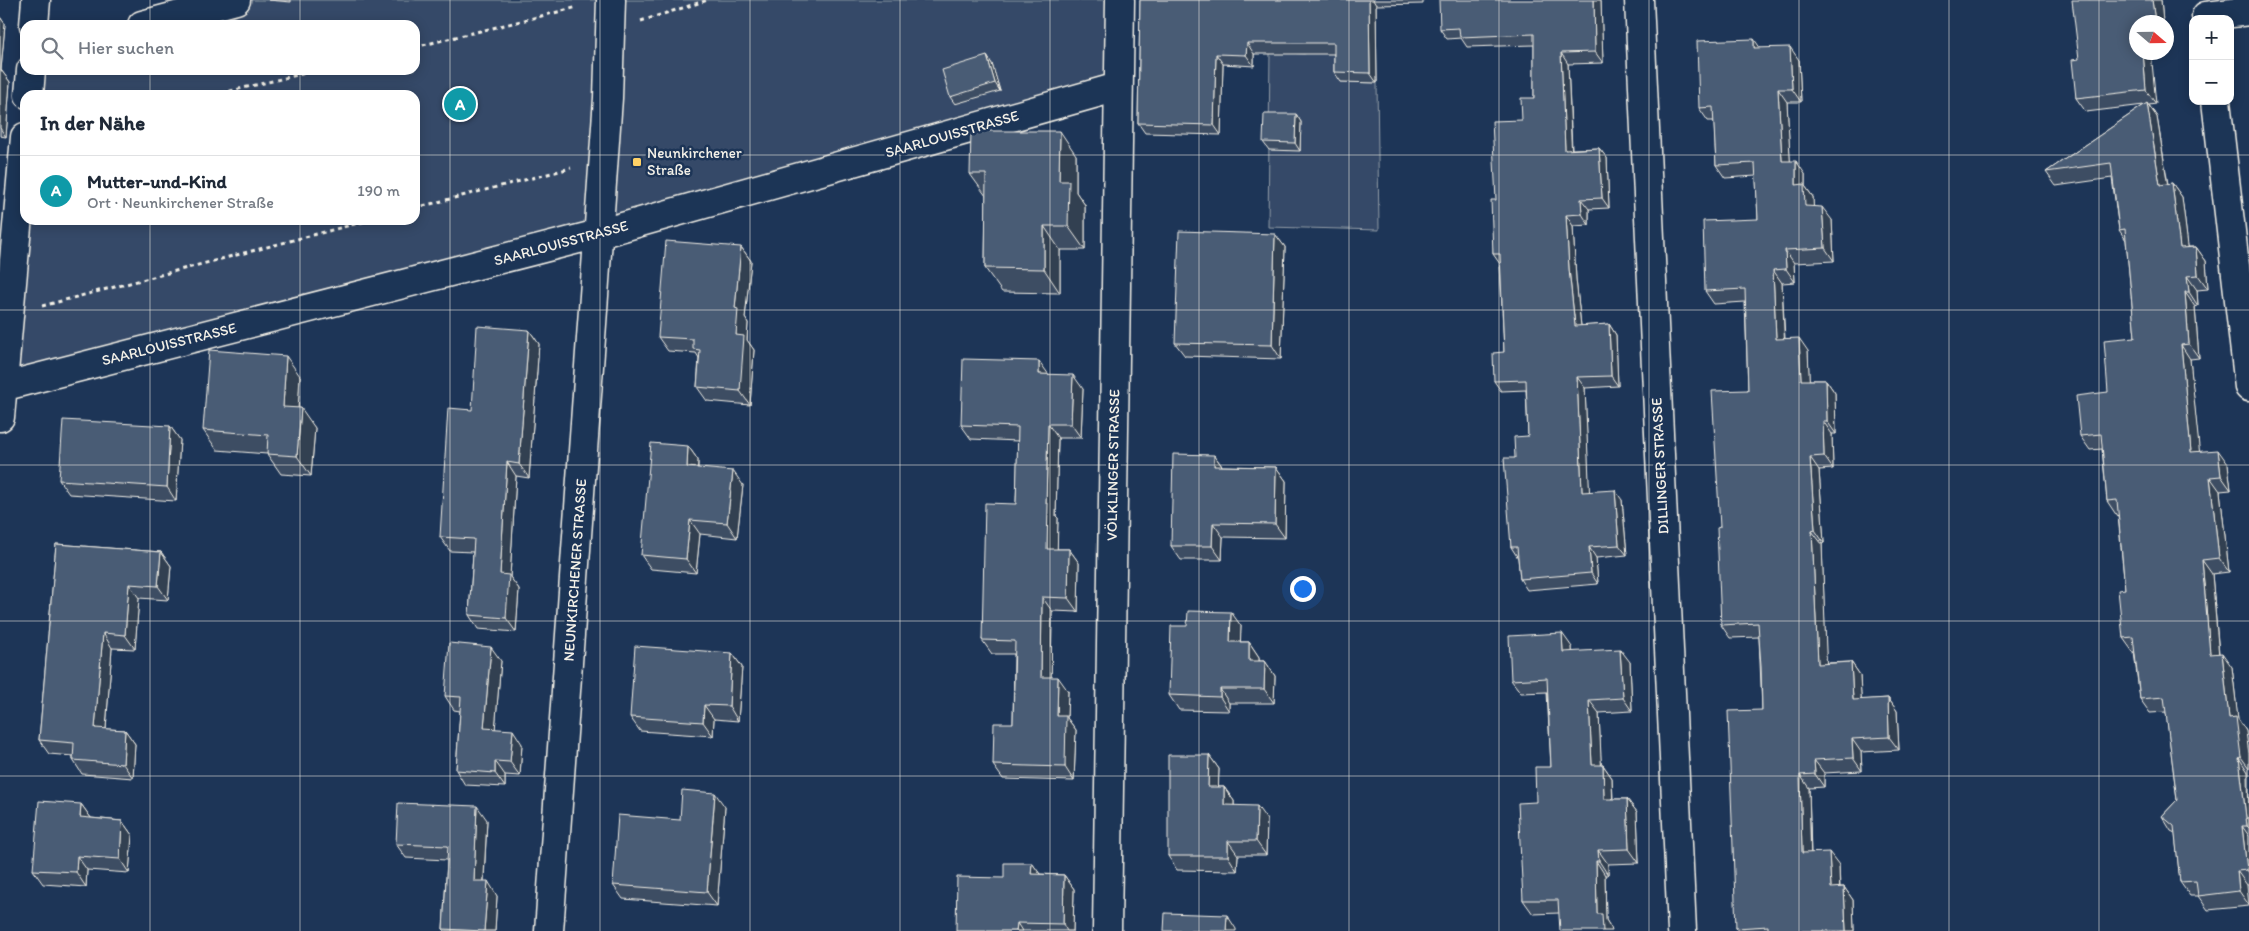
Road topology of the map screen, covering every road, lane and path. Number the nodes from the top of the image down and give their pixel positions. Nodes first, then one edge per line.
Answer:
1 (36, 0) edge
2 (236, 0) edge
3 (611, 0) edge
4 (708, 0) edge
5 (1120, 0) edge
6 (1639, 0) edge
7 (579, 7) dead end
8 (2249, 11) edge
9 (2206, 12) edge
10 (34, 20) edge
11 (161, 20) edge
12 (610, 30) junction
13 (420, 46) edge
14 (31, 75) edge
15 (297, 75) edge
16 (1118, 87) junction
17 (29, 90) edge
18 (235, 90) edge
19 (2217, 105) edge
20 (603, 159) junction
21 (20, 165) edge
22 (2239, 206) edge
23 (420, 207) edge
24 (351, 225) edge
25 (8, 232) edge
26 (598, 234) junction
27 (9, 314) junction
28 (2, 387) junction
29 (2249, 387) edge
30 (0, 417) edge
31 (549, 931) edge
32 (1107, 931) edge
33 (1682, 931) edge

1 - 10 street
2 - 11 street
3 - 12 street, NEUNKIRCHENER STRASSE
4 - 12 path
5 - 16 street, VÖLKLINGER STRASSE
6 - 33 street, DILLINGER STRASSE
7 - 13 path
8 - 9 street
12 - 20 street, NEUNKIRCHENER STRASSE
14 - 17 street
15 - 18 path
16 - 26 street, SAARLOUISSTRASSE
16 - 32 street, VÖLKLINGER STRASSE
19 - 22 street
20 - 23 path
20 - 26 street, NEUNKIRCHENER STRASSE
21 - 25 street
22 - 29 street
24 - 27 path
25 - 27 street
26 - 28 street, SAARLOUISSTRASSE
26 - 31 street, NEUNKIRCHENER STRASSE
27 - 28 street
28 - 30 street

